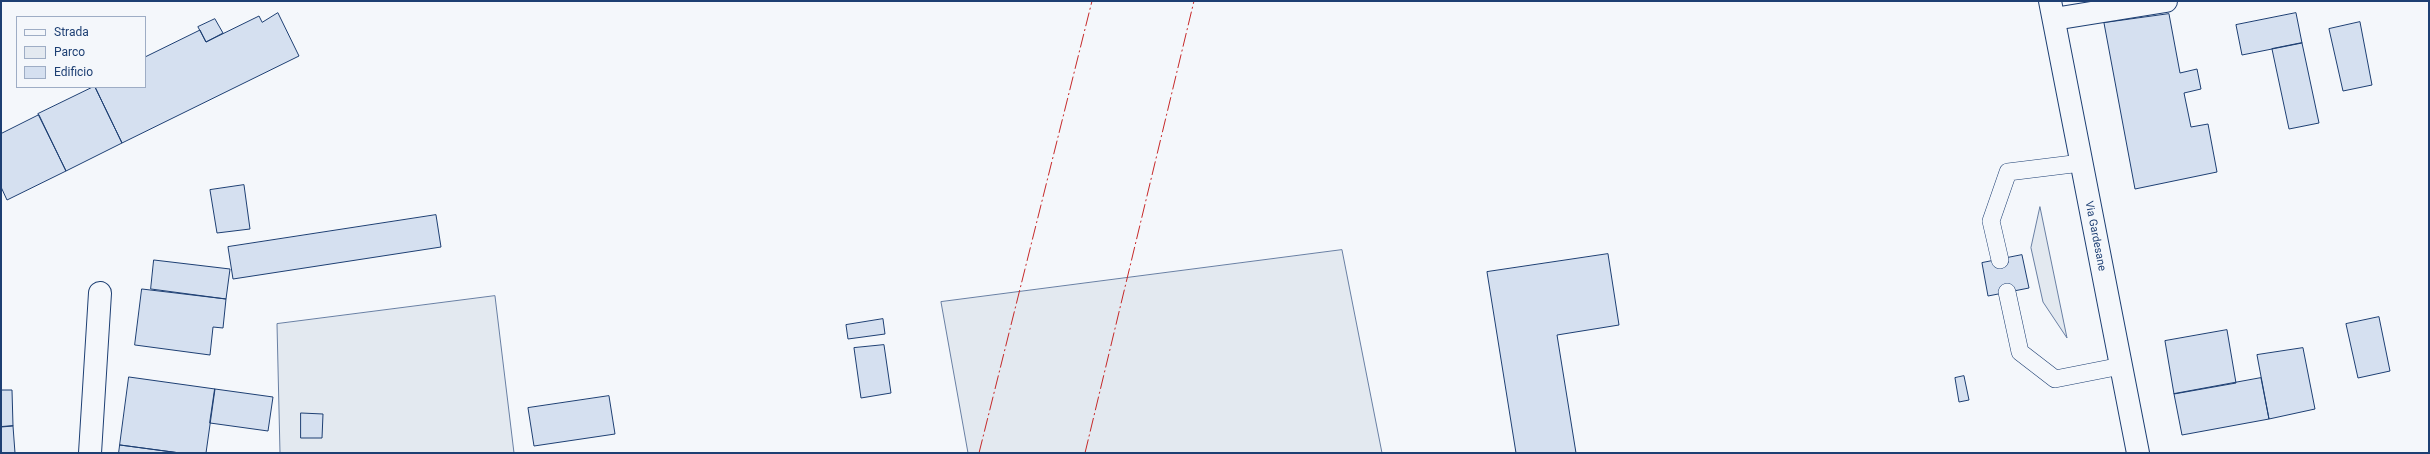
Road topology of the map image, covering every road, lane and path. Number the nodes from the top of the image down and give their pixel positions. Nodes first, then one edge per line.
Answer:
1 (2166, 1) edge
2 (2052, 10) edge
3 (2081, 162) junction
4 (2000, 260) dead end
5 (100, 292) dead end
6 (2007, 292) dead end
7 (2121, 366) junction
8 (90, 453) edge
9 (2138, 453) edge

1 - 2 main road, Via Gardesane
2 - 3 main road, Via Gardesane
3 - 4 lane
3 - 7 main road, Via Gardesane
5 - 8 main road
6 - 7 lane
7 - 9 main road, Via Gardesane

